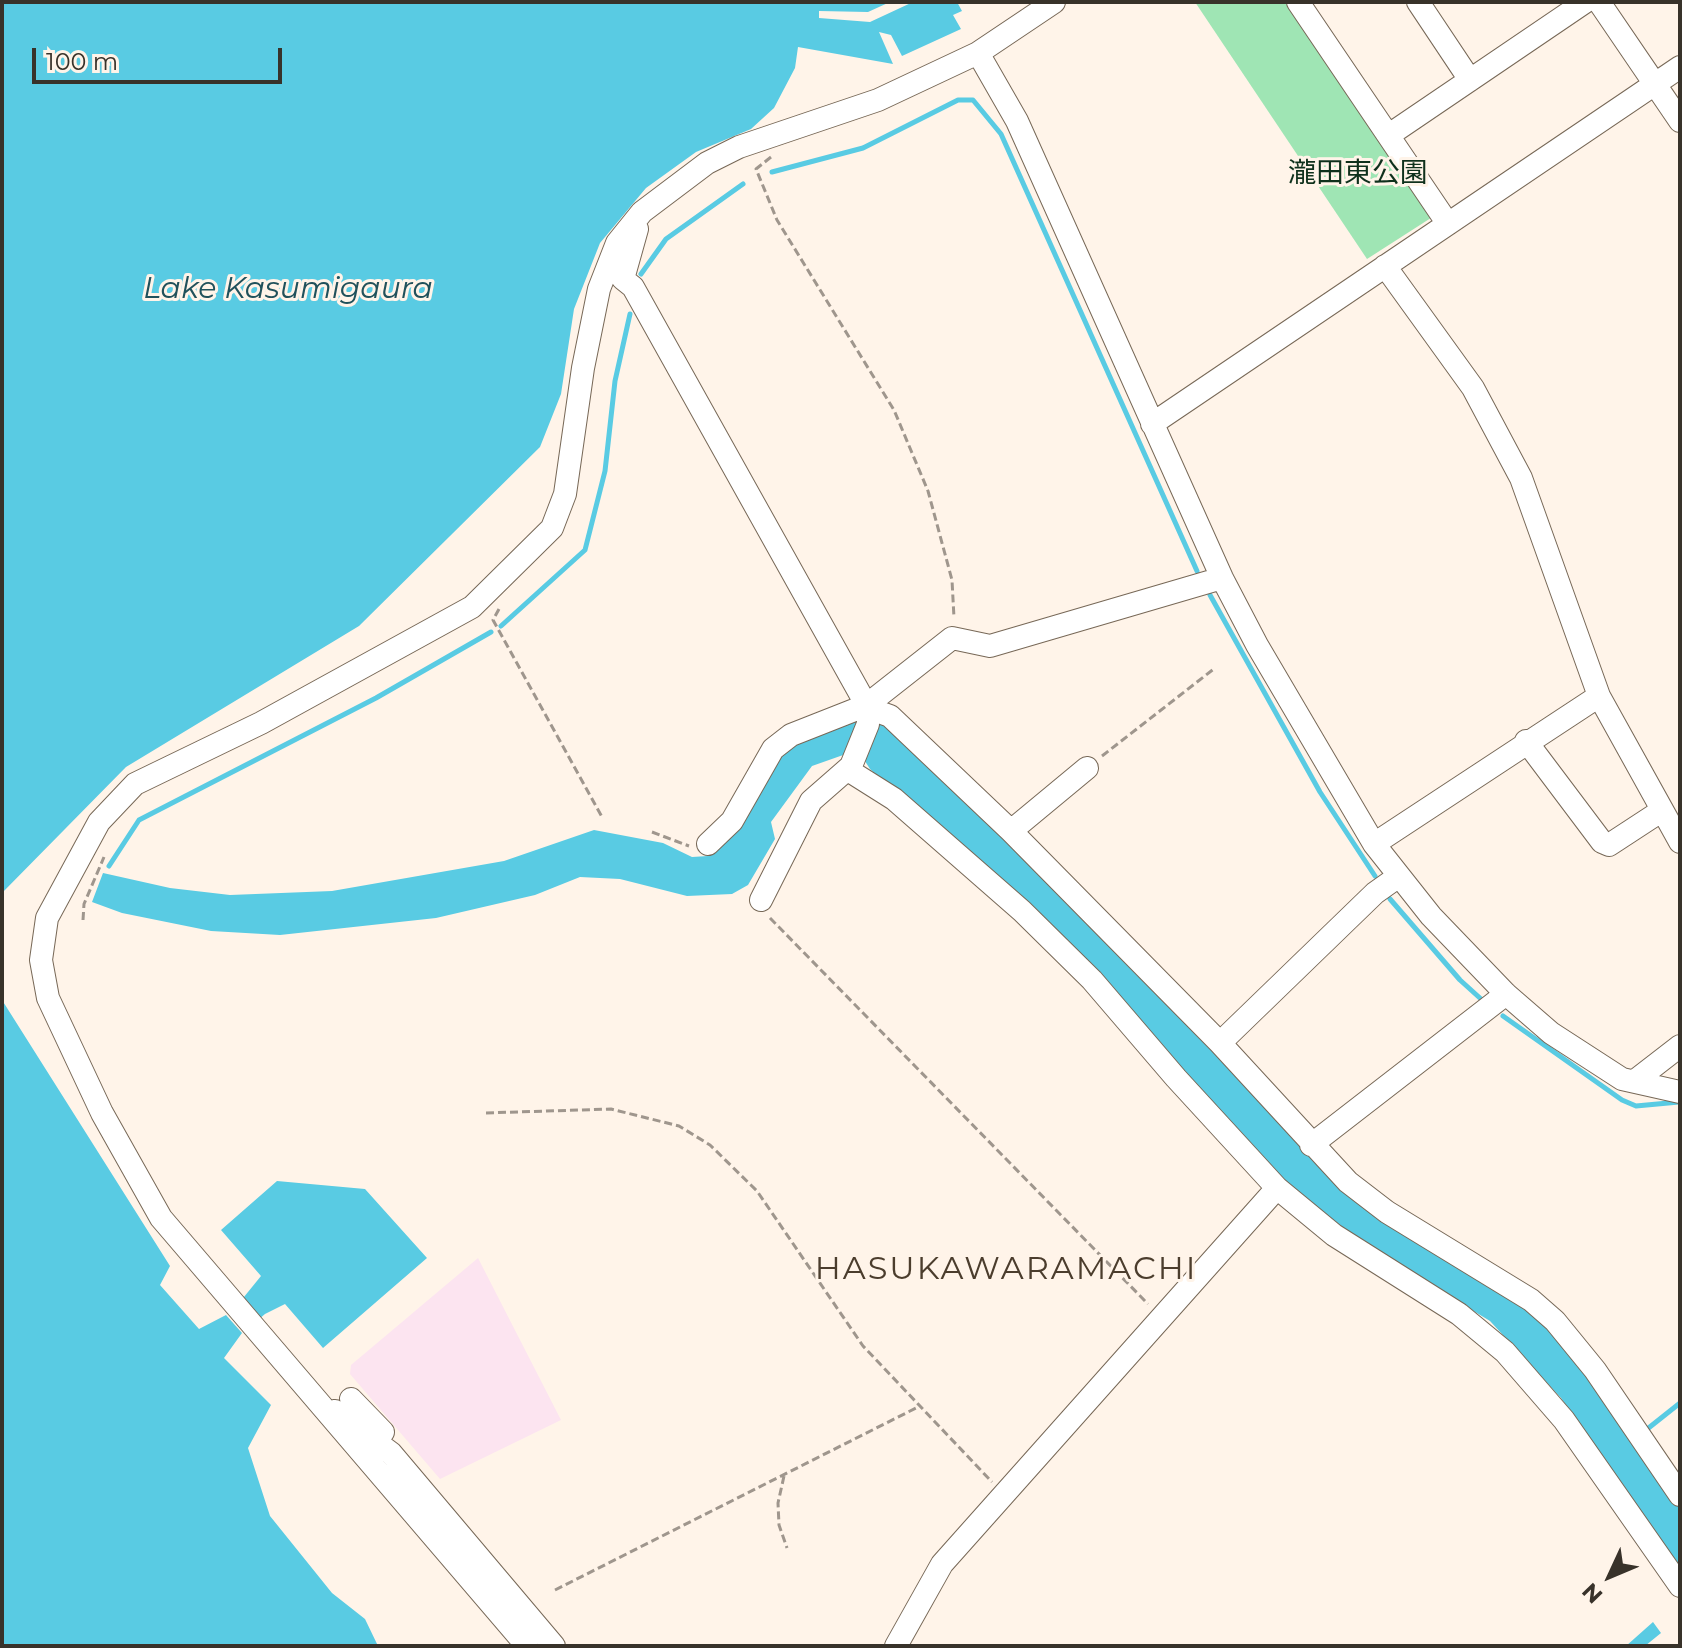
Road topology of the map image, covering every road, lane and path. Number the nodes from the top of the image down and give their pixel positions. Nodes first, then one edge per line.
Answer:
1 (1054, 2) edge
2 (1298, 2) edge
3 (1418, 2) edge
4 (1585, 2) edge
5 (1599, 2) edge
6 (978, 53) junction
7 (1680, 67) edge
8 (1470, 80) junction
9 (1656, 83) junction
10 (1680, 121) edge
11 (1389, 135) junction
12 (779, 152) dead end
13 (642, 212) junction
14 (1448, 224) junction
15 (1385, 266) junction
16 (1152, 424) junction
17 (1222, 578) junction
18 (503, 602) dead end
19 (952, 638) junction
20 (1215, 668) dead end
21 (1599, 696) junction
22 (868, 716) junction
23 (1526, 741) junction
24 (851, 764) junction
25 (1087, 768) joint
26 (1661, 811) junction
27 (602, 817) dead end
28 (1011, 831) junction
29 (652, 832) dead end
30 (1680, 842) edge
31 (708, 844) joint
32 (1374, 844) junction
33 (1399, 876) junction
34 (761, 900) joint
35 (1506, 994) junction
36 (1220, 1043) junction
37 (1680, 1046) edge
38 (1636, 1080) junction
39 (1680, 1092) edge
40 (486, 1113) dead end
41 (1311, 1145) junction
42 (1277, 1188) junction
43 (1160, 1316) junction
44 (351, 1399) dead end
45 (918, 1407) junction
46 (324, 1411) junction
47 (391, 1453) junction
48 (784, 1476) junction
49 (1003, 1493) junction
50 (1680, 1495) edge
51 (787, 1548) dead end
52 (1679, 1583) edge
53 (555, 1590) dead end
54 (527, 1646) edge
55 (554, 1646) edge
56 (896, 1646) edge

1 - 6 street
2 - 11 street
3 - 8 street
4 - 8 street
5 - 9 street
6 - 13 street
6 - 16 street
7 - 9 street
8 - 11 street
9 - 10 street
9 - 14 street
11 - 14 street
12 - 19 path
13 - 22 street
13 - 46 street
14 - 15 street
15 - 16 street
15 - 21 street
16 - 17 street
17 - 19 street
17 - 32 street
18 - 27 path
19 - 22 street
20 - 25 path
21 - 23 street
21 - 26 street
22 - 24 street
22 - 28 street
22 - 31 street
23 - 26 street
23 - 32 street
24 - 34 street
24 - 42 street
25 - 28 street
26 - 30 street
28 - 36 street
29 - 31 path
32 - 33 street
33 - 35 street
33 - 36 street
34 - 43 path
35 - 38 street
35 - 41 street
36 - 41 street
37 - 38 street
38 - 39 street
40 - 45 path
41 - 50 street
42 - 43 street
42 - 52 street
43 - 49 street
44 - 47 street
45 - 48 path
45 - 49 path
46 - 47 street
46 - 54 street
47 - 55 street
48 - 51 path
48 - 53 path
49 - 56 street

